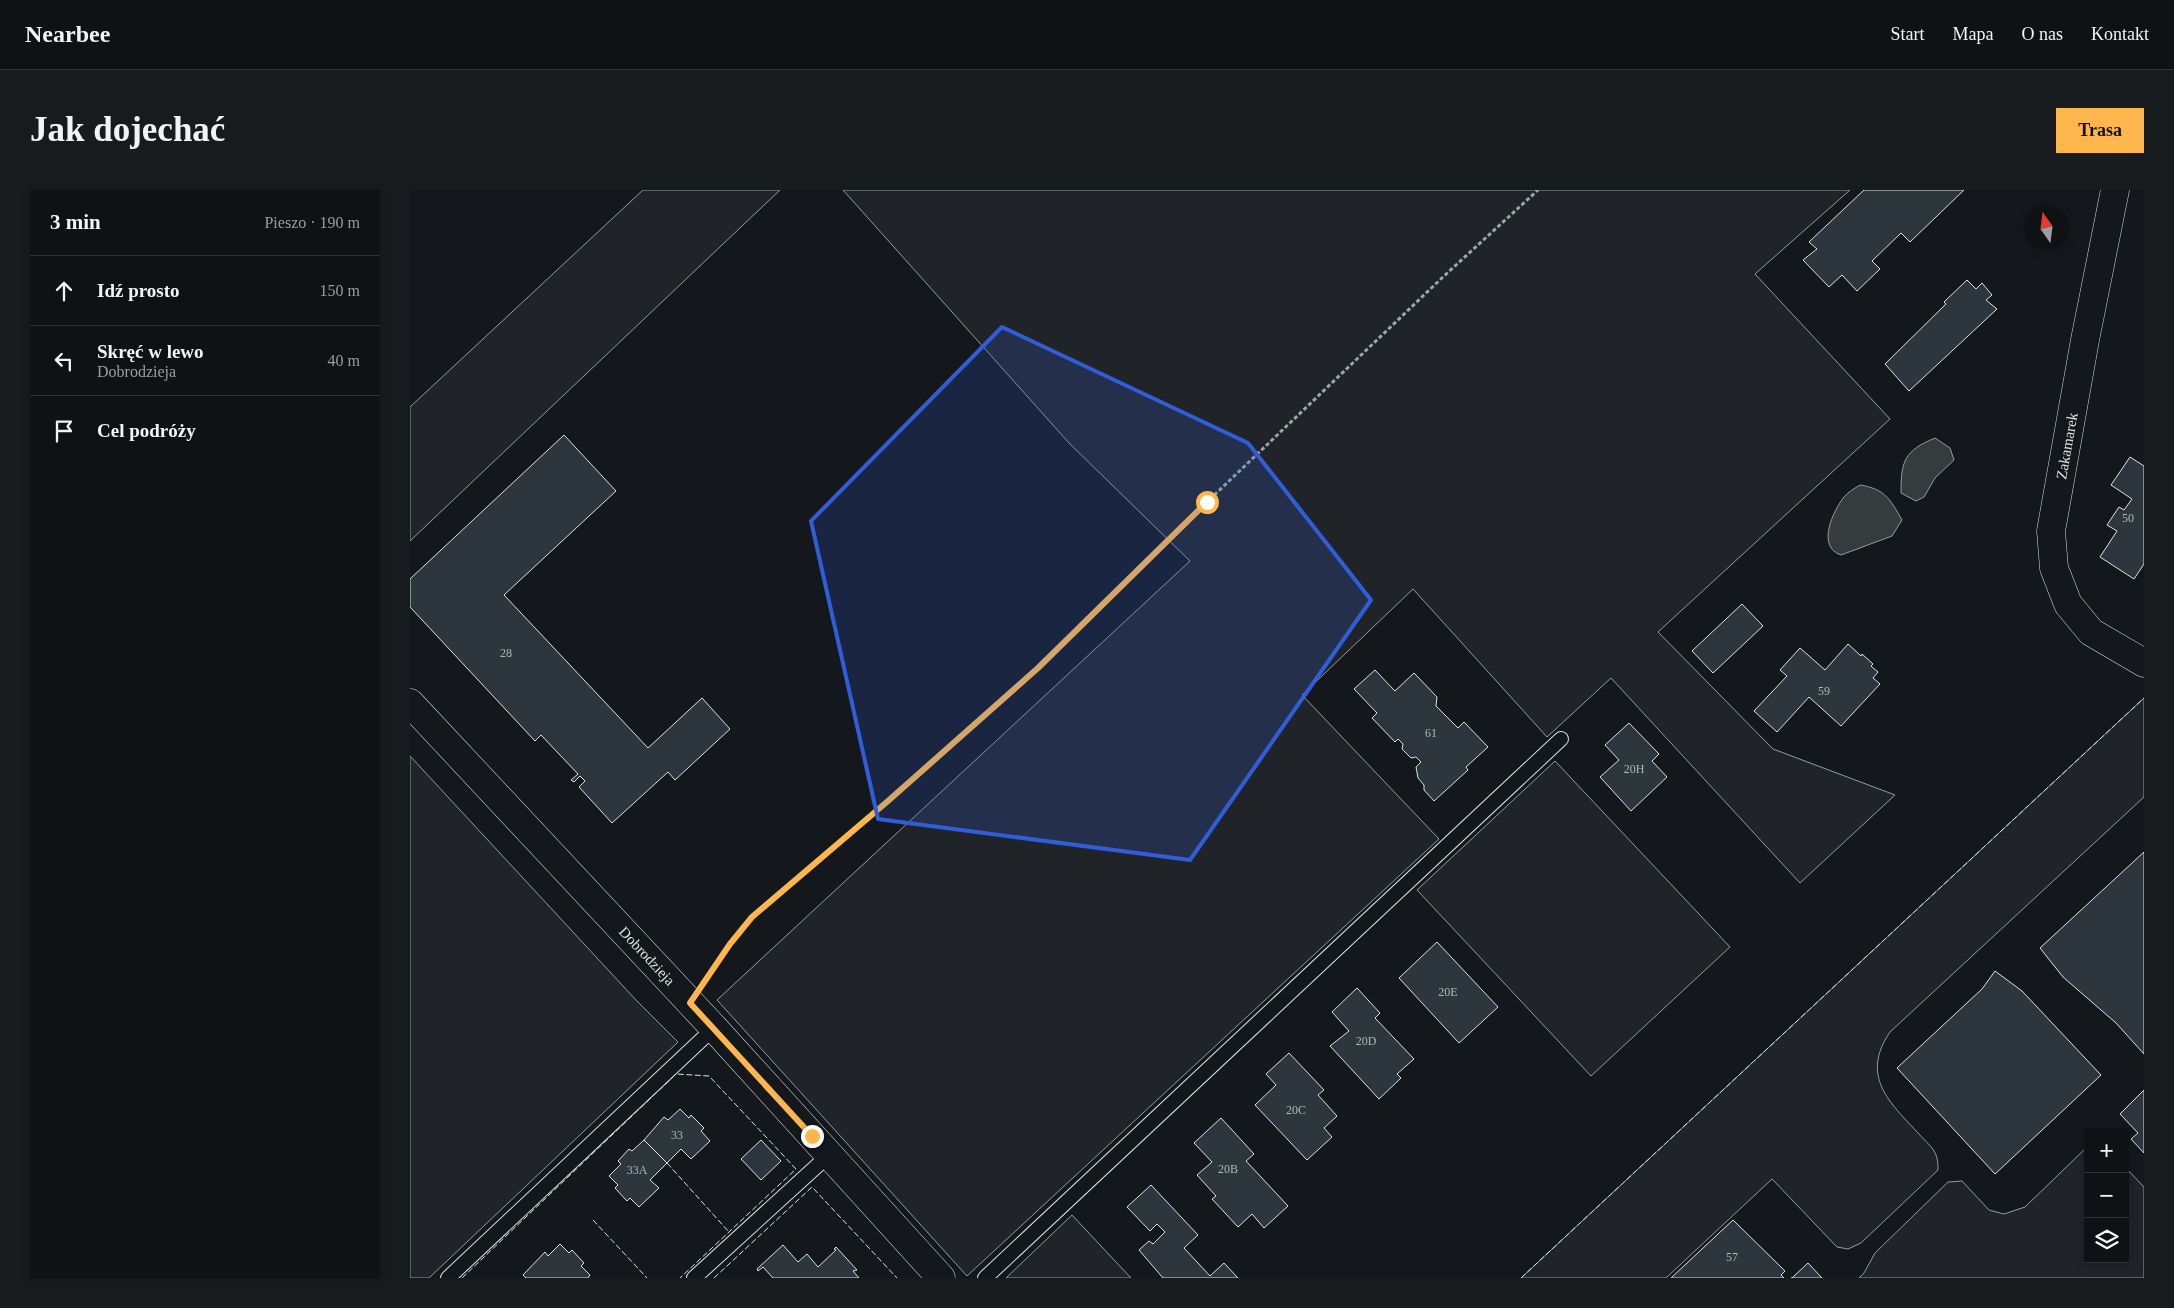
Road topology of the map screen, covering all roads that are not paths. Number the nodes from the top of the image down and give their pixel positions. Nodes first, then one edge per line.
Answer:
1 (2116, 190) edge
2 (2144, 663) edge
3 (410, 703) edge
4 (1561, 739) dead end
5 (714, 1028) junction
6 (830, 1154) junction
7 (448, 1278) edge
8 (694, 1278) edge
9 (941, 1278) edge
10 (985, 1278) edge

1 - 2 street, Zakamarek
3 - 5 street, Dobrodzieja
4 - 10 lane
5 - 6 street, Dobrodzieja
5 - 7 lane
6 - 8 lane
6 - 9 street, Dobrodzieja

